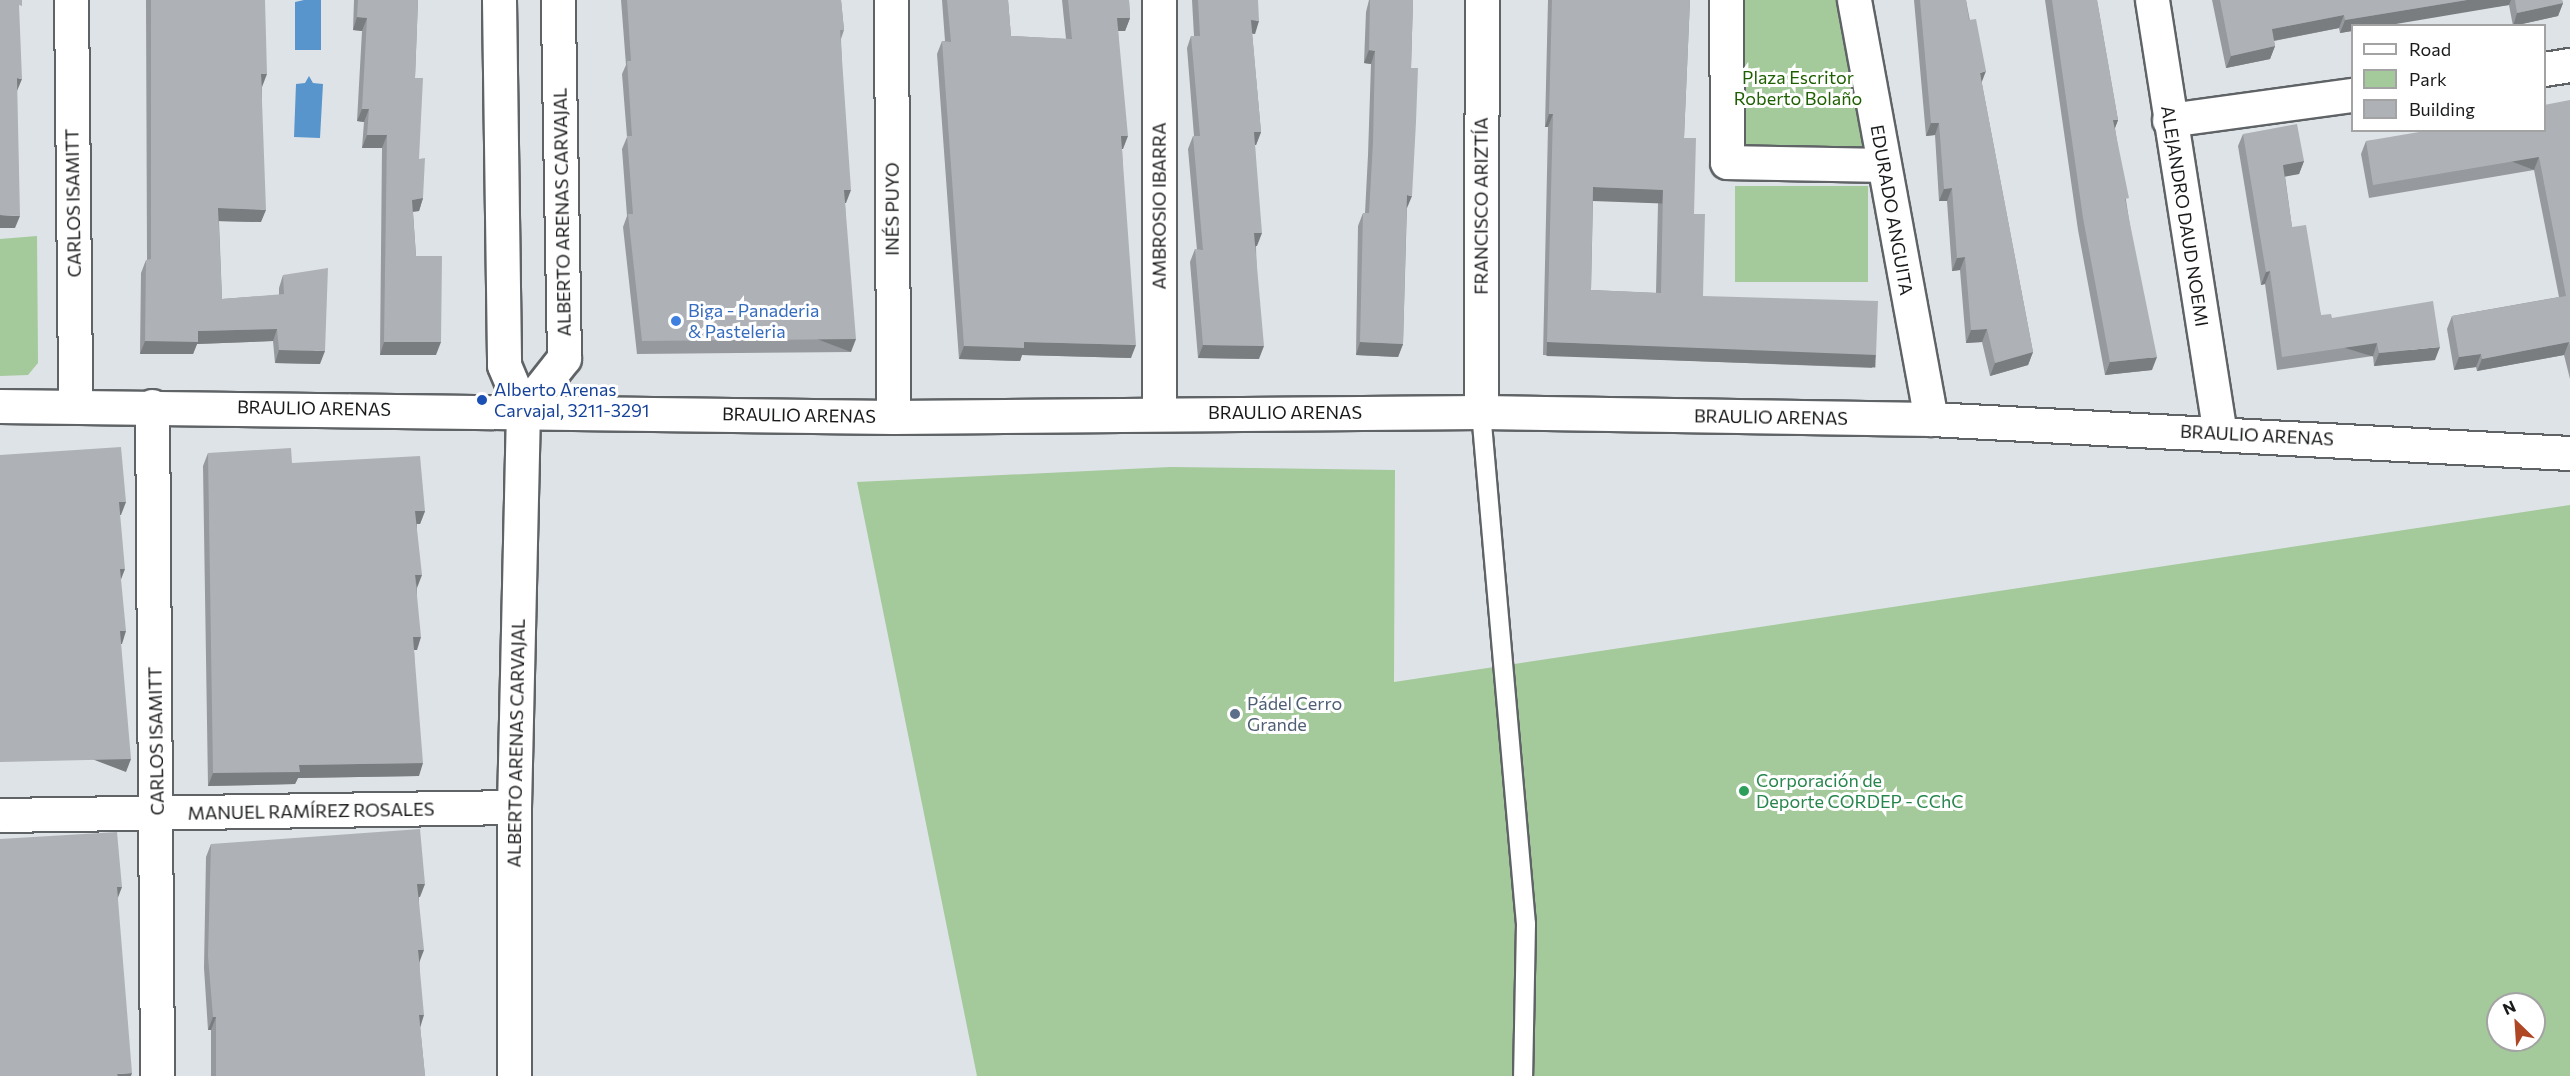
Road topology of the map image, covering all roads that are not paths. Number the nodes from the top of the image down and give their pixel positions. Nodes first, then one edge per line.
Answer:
1 (71, 0) edge
2 (499, 0) edge
3 (558, 0) edge
4 (891, 0) edge
5 (1159, 0) edge
6 (1482, 0) edge
7 (1726, 0) edge
8 (1854, 0) edge
9 (2152, 0) edge
10 (2570, 65) edge
11 (2546, 69) edge
12 (2351, 95) edge
13 (2169, 120) junction
14 (1883, 165) junction
15 (0, 406) edge
16 (75, 406) junction
17 (152, 406) junction
18 (523, 410) junction
19 (1159, 412) junction
20 (1481, 412) junction
21 (893, 417) junction
22 (1931, 419) junction
23 (2220, 432) junction
24 (2570, 453) edge
25 (514, 807) junction
26 (157, 813) junction
27 (0, 815) edge
28 (157, 1076) edge
29 (514, 1076) edge
30 (1523, 1076) edge

1 - 16 street, CARLOS ISAMITT
2 - 18 street, ALBERTO ARENAS CARVAJAL
3 - 18 street, ALBERTO ARENAS CARVAJAL
4 - 21 street, INÉS PUYO
5 - 19 street, AMBROSIO IBARRA
6 - 20 street, FRANCISCO ARIZTÍA
7 - 14 street
8 - 14 street, EDURADO ANGUITA
9 - 13 street, ALEJANDRO DAUD NOEMI
10 - 11 street
12 - 13 street
13 - 23 street, ALEJANDRO DAUD NOEMI
14 - 22 street, EDURADO ANGUITA
15 - 16 street, BRAULIO ARENAS
16 - 17 street, BRAULIO ARENAS
17 - 18 street, BRAULIO ARENAS
17 - 26 street, CARLOS ISAMITT
18 - 21 street, BRAULIO ARENAS
18 - 25 street, ALBERTO ARENAS CARVAJAL
19 - 20 street, BRAULIO ARENAS
19 - 21 street, BRAULIO ARENAS
20 - 22 street, BRAULIO ARENAS
20 - 30 lane
22 - 23 street, BRAULIO ARENAS
23 - 24 street, BRAULIO ARENAS
25 - 26 street, MANUEL RAMÍREZ ROSALES
25 - 29 street, ALBERTO ARENAS CARVAJAL
26 - 27 street, MANUEL RAMÍREZ ROSALES
26 - 28 street, CARLOS ISAMITT

